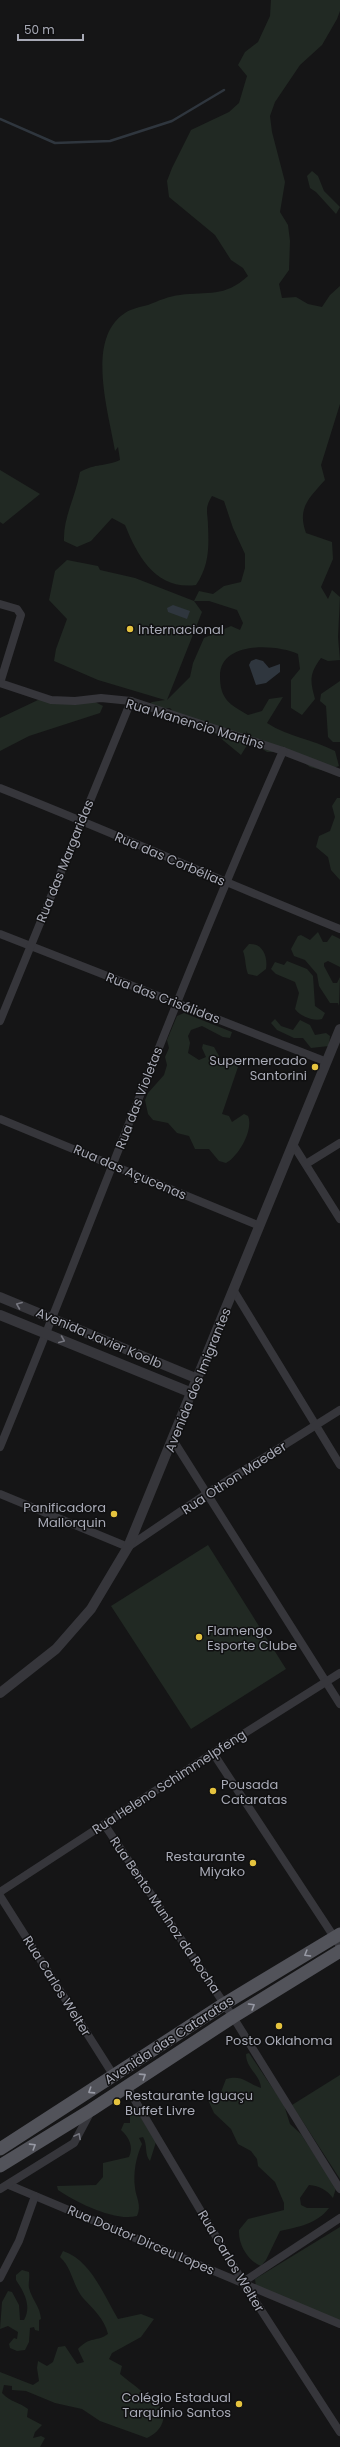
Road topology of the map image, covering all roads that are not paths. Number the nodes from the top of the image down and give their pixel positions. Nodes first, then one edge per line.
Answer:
1 (0, 604) edge
2 (2, 668) edge
3 (0, 683) edge
4 (131, 701) junction
5 (283, 751) junction
6 (340, 774) edge
7 (0, 788) edge
8 (82, 820) junction
9 (224, 882) junction
10 (340, 929) edge
11 (0, 934) edge
12 (30, 946) junction
13 (176, 1003) junction
14 (0, 1021) edge
15 (340, 1029) edge
16 (327, 1062) junction
17 (0, 1118) edge
18 (340, 1143) edge
19 (294, 1146) junction
20 (306, 1164) junction
21 (114, 1165) junction
22 (340, 1219) edge
23 (260, 1226) junction
24 (234, 1291) junction
25 (0, 1297) edge
26 (0, 1315) edge
27 (53, 1319) junction
28 (47, 1334) junction
29 (198, 1379) junction
30 (192, 1393) junction
31 (340, 1410) edge
32 (315, 1427) junction
33 (173, 1440) junction
34 (0, 1447) edge
35 (340, 1465) edge
36 (0, 1494) edge
37 (206, 1494) junction
38 (128, 1548) junction
39 (340, 1673) edge
40 (326, 1682) junction
41 (0, 1693) edge
42 (340, 1704) edge
43 (213, 1753) junction
44 (104, 1824) junction
45 (0, 1892) edge
46 (0, 1896) edge
47 (338, 1939) edge
48 (340, 1951) edge
49 (224, 2004) junction
50 (233, 2017) junction
51 (114, 2076) junction
52 (127, 2087) junction
53 (92, 2110) junction
54 (0, 2149) edge
55 (0, 2166) edge
56 (9, 2185) junction
57 (0, 2189) edge
58 (340, 2189) edge
59 (35, 2196) junction
60 (340, 2218) edge
61 (0, 2278) edge
62 (243, 2282) junction
63 (340, 2324) edge
64 (340, 2432) edge

1 - 2 street
2 - 3 street
3 - 4 street, Rua Manencio Martins
4 - 5 street, Rua Manencio Martins
4 - 8 street, Rua das Margaridas
5 - 6 street, Rua Manencio Martins
5 - 9 street, Rua das Violetas
7 - 8 street, Rua das Corbélias
8 - 9 street, Rua das Corbélias
8 - 12 street, Rua das Margaridas
9 - 10 street, Rua das Corbélias
9 - 13 street, Rua das Violetas
11 - 12 street, Rua das Crisálidas
12 - 13 street, Rua das Crisálidas
12 - 14 street, Rua das Margaridas
13 - 16 street, Rua das Crisálidas
13 - 21 street, Rua das Violetas
15 - 16 street, Avenida dos Imigrantes
16 - 19 street, Avenida dos Imigrantes
17 - 21 street, Rua das Açucenas
18 - 20 street
19 - 20 street
19 - 23 street, Avenida dos Imigrantes
20 - 22 street
21 - 23 street, Rua das Açucenas
21 - 27 street, Rua das Violetas
23 - 24 street, Avenida dos Imigrantes
24 - 29 street, Avenida dos Imigrantes
24 - 32 street
27 -> 25 street, Avenida Javier Koelb
26 - 28 street, Avenida Javier Koelb
27 - 28 street, Rua das Violetas
27 - 29 street, Avenida Javier Koelb
28 -> 30 street, Avenida Javier Koelb
28 - 34 street, Rua das Violetas
29 - 30 street, Avenida dos Imigrantes
30 - 33 street, Avenida dos Imigrantes
31 - 32 street, Rua Othon Maeder
32 - 35 street
32 - 37 street, Rua Othon Maeder
33 - 37 street
33 - 38 street, Avenida dos Imigrantes
36 - 38 street
37 - 38 street, Rua Othon Maeder
37 - 40 street
38 - 41 street, Avenida dos Imigrantes
39 - 40 street, Rua Heleno Schimmelpfeng
40 - 42 street
40 - 43 street, Rua Heleno Schimmelpfeng
43 - 44 street, Rua Heleno Schimmelpfeng
43 - 47 street
44 - 45 street, Rua Heleno Schimmelpfeng
44 - 49 street, Rua Bento Munhoz da Rocha
46 - 51 street, Rua Carlos Welter
47 -> 49 main road, Avenida das Cataratas
50 -> 48 main road, Avenida das Cataratas
49 - 50 street, Rua Bento Munhoz da Rocha
49 - 51 main road, Avenida das Cataratas
52 -> 50 main road, Avenida das Cataratas
50 - 58 street, Rua Bento Munhoz da Rocha
51 -> 54 main road, Avenida das Cataratas
52 - 53 main road, Avenida das Cataratas
52 - 62 street, Rua Carlos Welter
55 -> 53 main road, Avenida das Cataratas
56 -> 53 street, Avenida das Cataratas
56 - 57 street, Avenida das Cataratas
56 - 59 street, Rua Doutor Dirceu Lopes
59 - 61 street
59 - 62 street, Rua Doutor Dirceu Lopes
60 - 62 street
62 - 63 street, Rua Doutor Dirceu Lopes
62 - 64 street, Rua Carlos Welter

